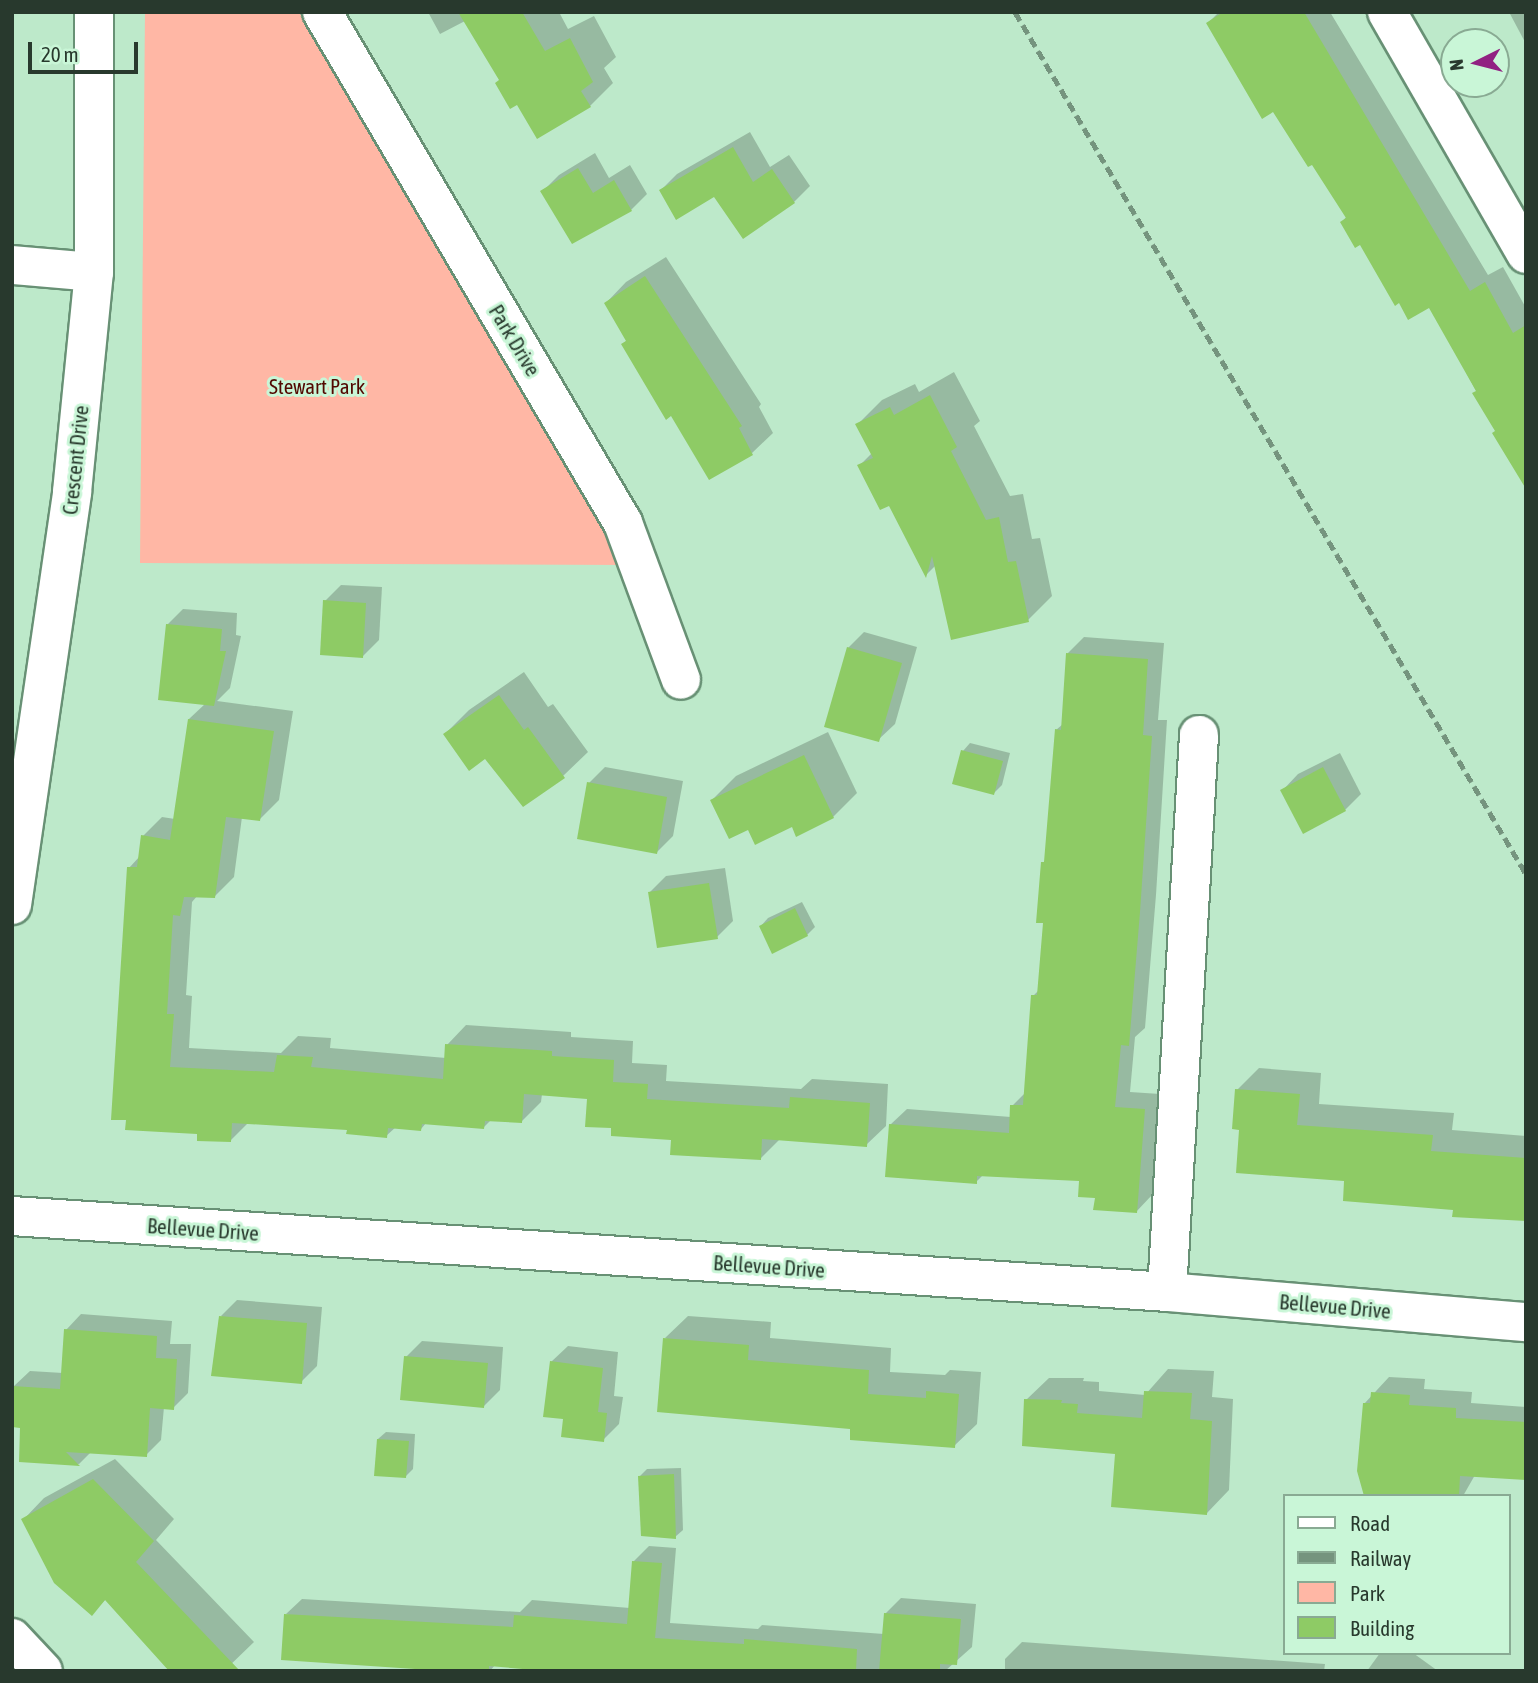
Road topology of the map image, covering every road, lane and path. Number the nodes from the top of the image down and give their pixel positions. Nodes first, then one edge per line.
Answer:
1 (94, 12) edge
2 (322, 12) edge
3 (1387, 12) edge
4 (1516, 215) edge
5 (1526, 254) edge
6 (12, 265) edge
7 (94, 272) junction
8 (681, 680) dead end
9 (1199, 735) dead end
10 (12, 905) edge
11 (12, 1216) edge
12 (1167, 1292) junction
13 (1526, 1322) edge
14 (12, 1639) edge
15 (43, 1671) edge

1 - 7 street, Crescent Drive
2 - 8 street, Park Drive
3 - 4 street
4 - 5 street
6 - 7 street
7 - 10 street, Crescent Drive
9 - 12 street
11 - 12 street, Bellevue Drive
12 - 13 street, Bellevue Drive
14 - 15 street

